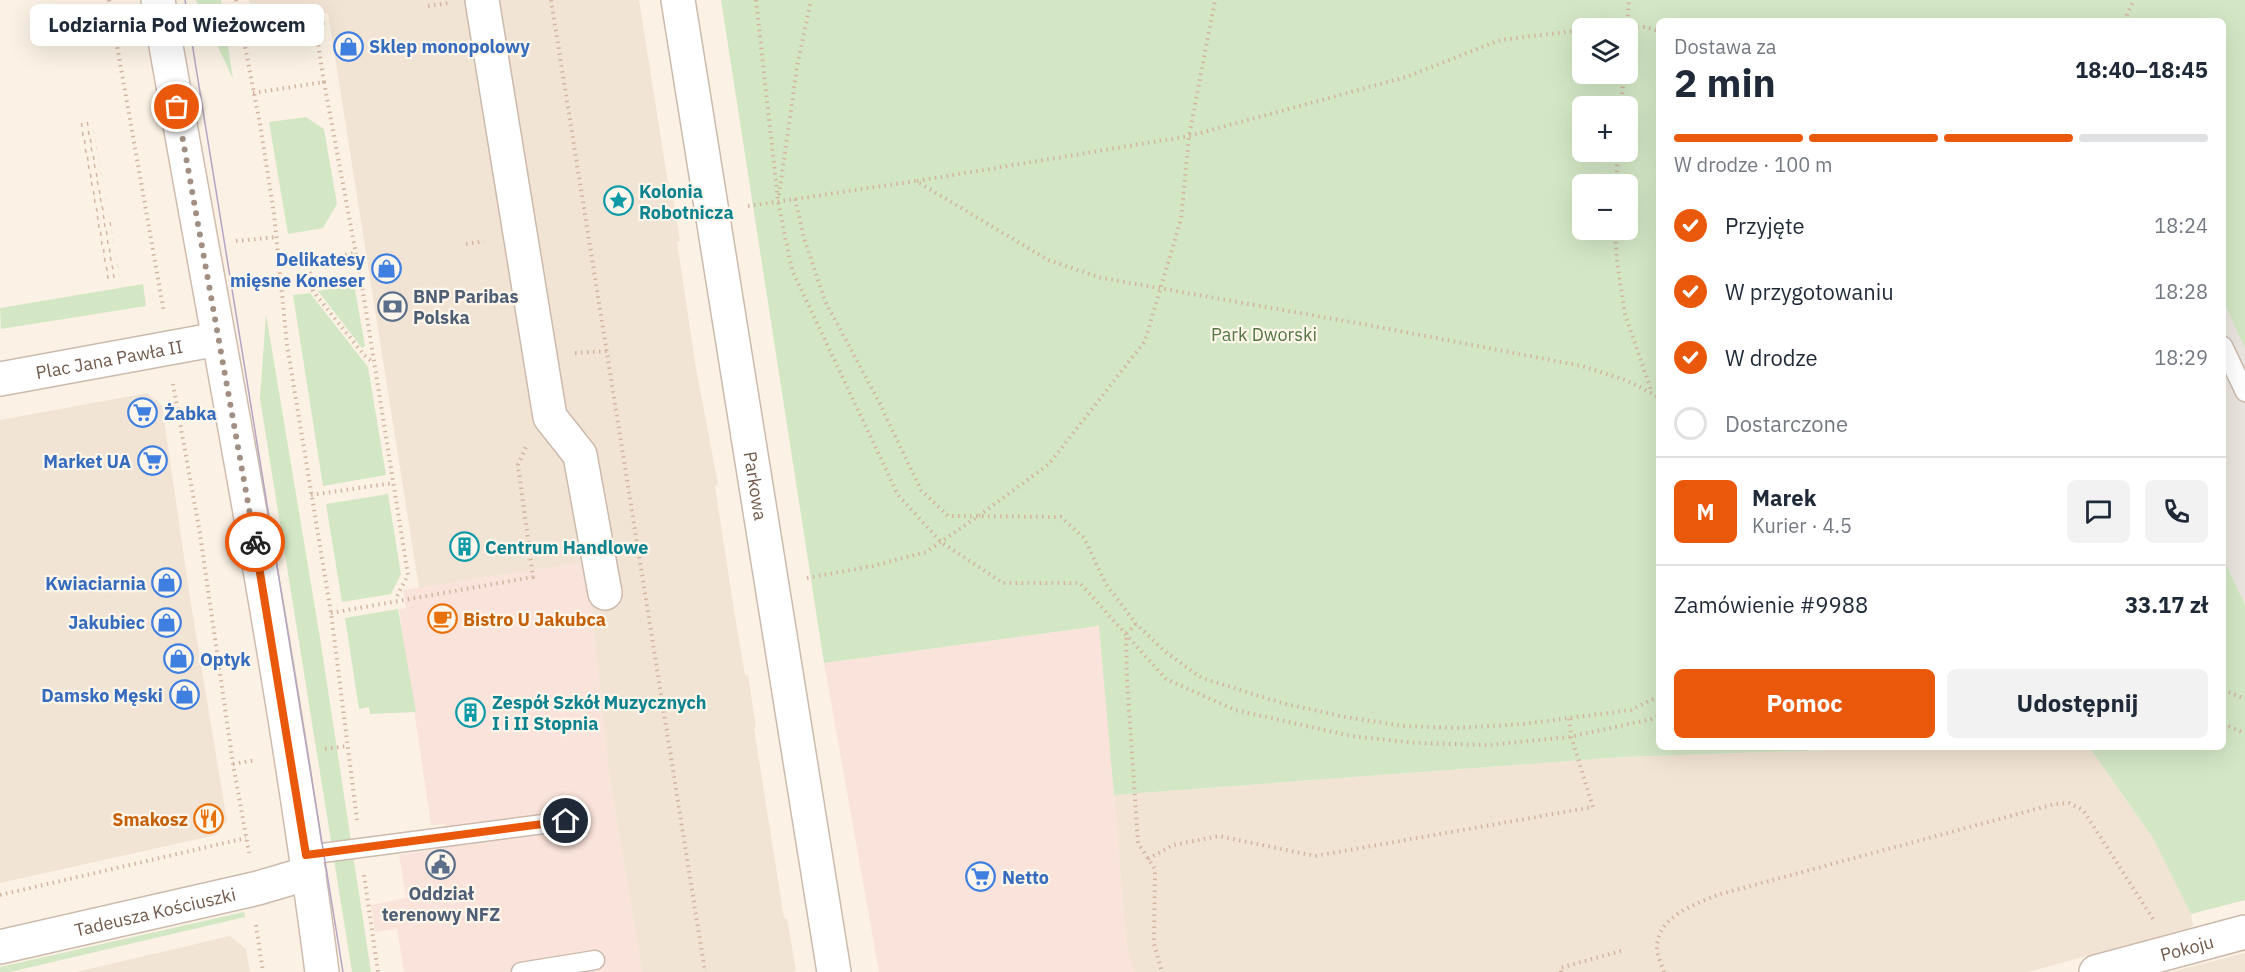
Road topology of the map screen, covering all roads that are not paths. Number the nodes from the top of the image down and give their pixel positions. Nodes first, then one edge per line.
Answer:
1 (158, 0) edge
2 (482, 0) edge
3 (678, 0) edge
4 (218, 339) junction
5 (2226, 352) edge
6 (0, 379) edge
7 (2245, 392) edge
8 (605, 593) dead end
9 (566, 821) dead end
10 (308, 864) junction
11 (2245, 932) edge
12 (0, 947) edge
13 (594, 960) dead end
14 (322, 972) edge
15 (521, 972) edge
16 (834, 972) edge
17 (2096, 972) edge

1 - 4 street
2 - 8 street
3 - 16 street, Parkowa
4 - 6 street, Plac Jana Pawła II
4 - 10 street
5 - 7 lane
9 - 10 lane
10 - 12 street, Tadeusza Kościuszki
10 - 14 street
11 - 17 street, Pokoju
13 - 15 lane

